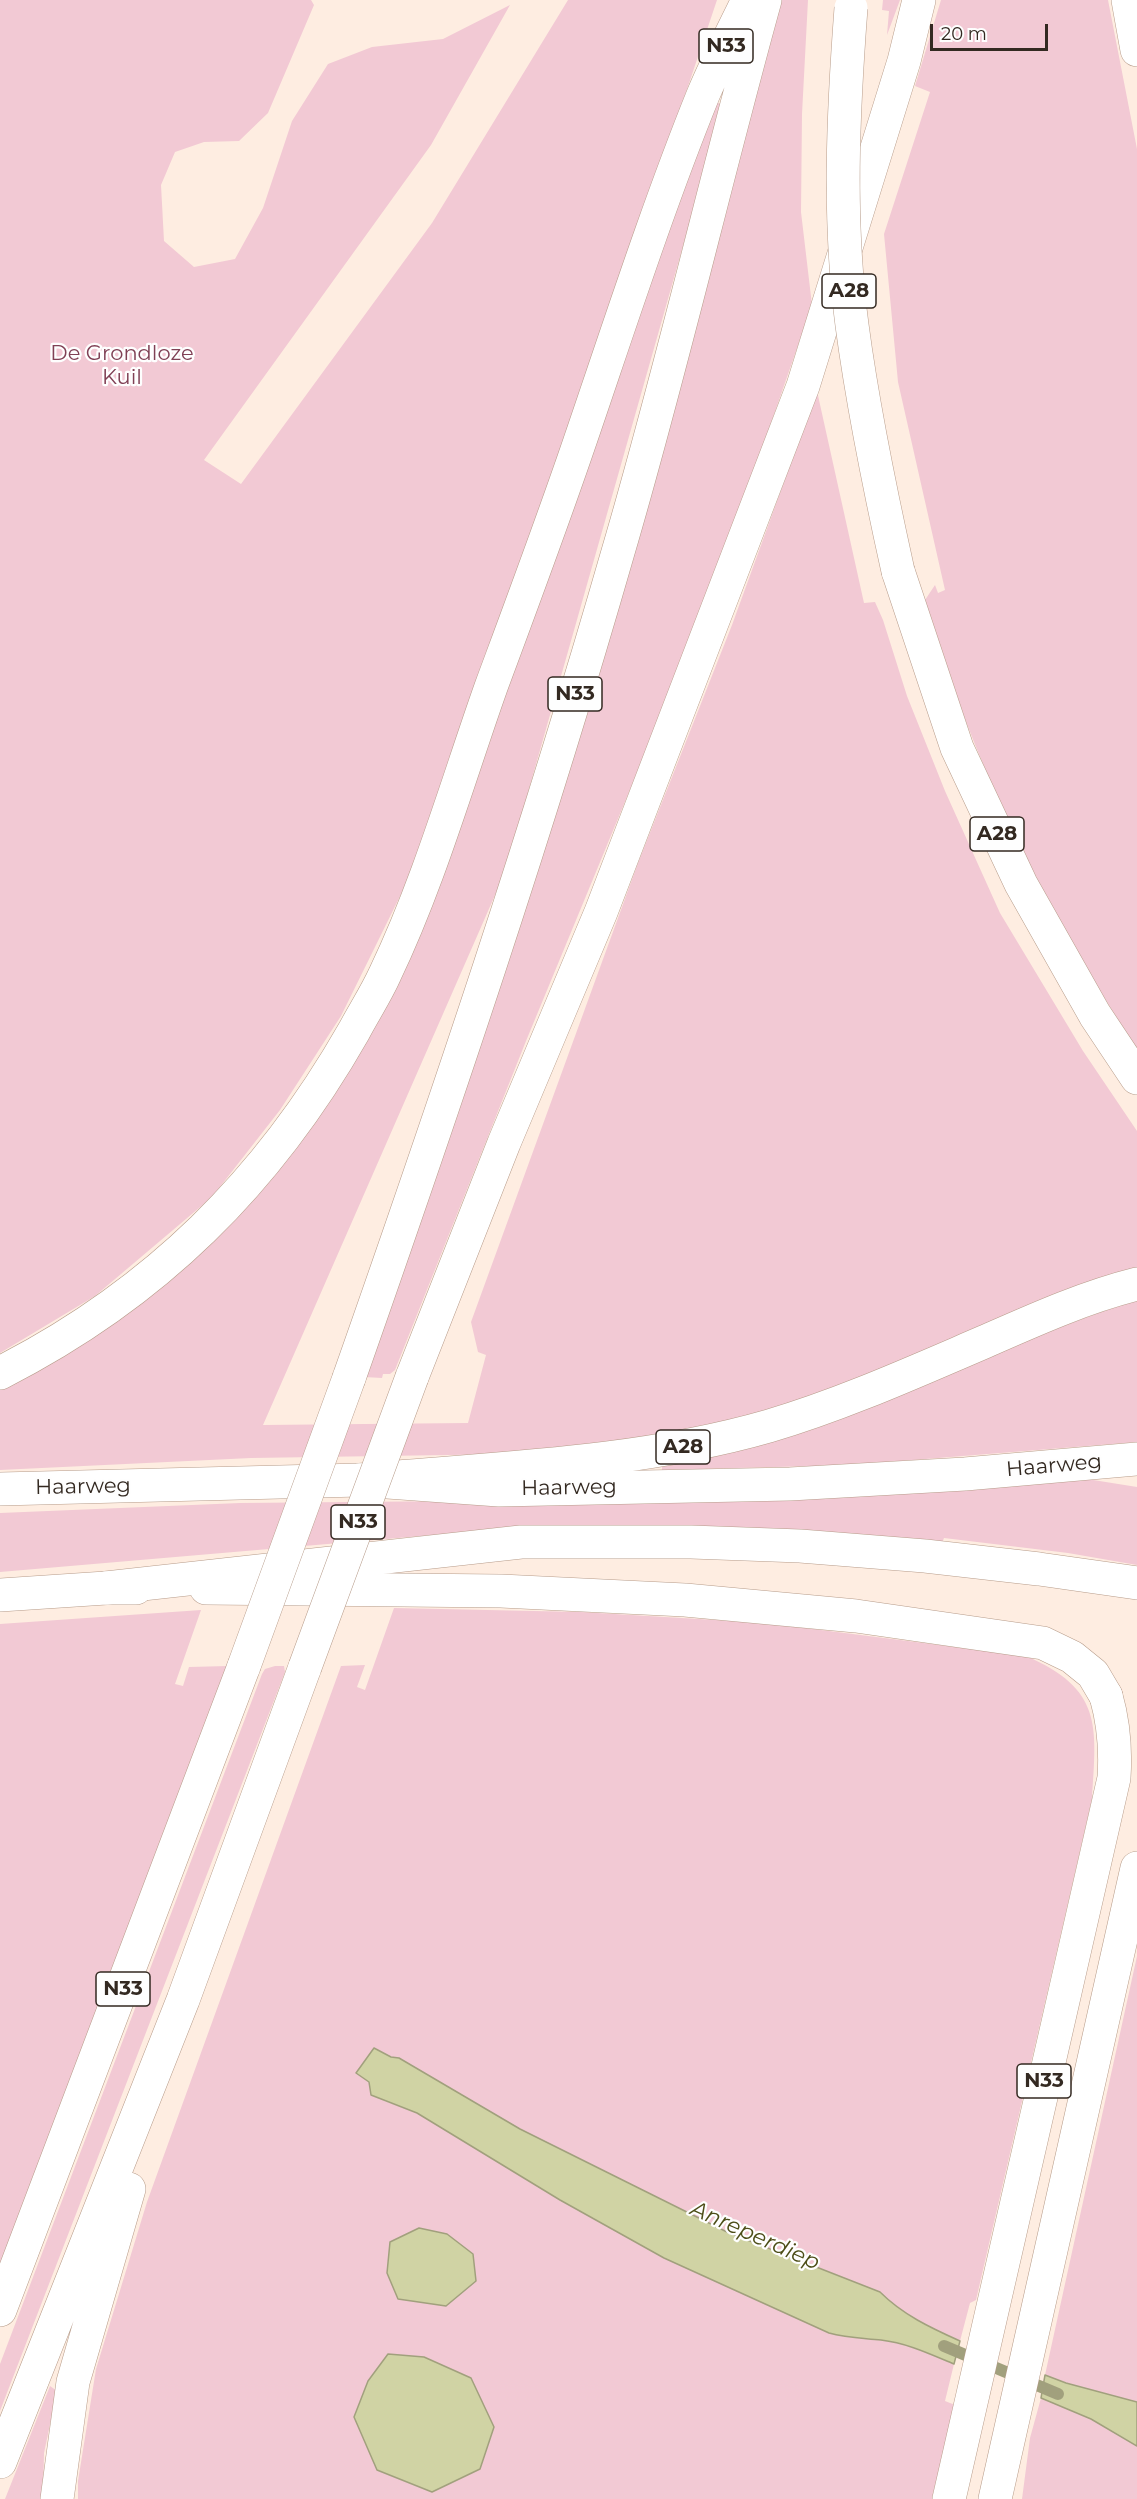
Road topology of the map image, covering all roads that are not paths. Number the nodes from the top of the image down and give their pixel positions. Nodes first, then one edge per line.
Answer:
1 (748, 0) edge
2 (765, 0) edge
3 (919, 0) edge
4 (1128, 0) edge
5 (851, 4) edge
6 (1137, 50) edge
7 (1137, 1078) edge
8 (1137, 1284) edge
9 (0, 1373) edge
10 (1137, 1459) edge
11 (360, 1480) junction
12 (0, 1489) edge
13 (1137, 1583) edge
14 (106, 1588) junction
15 (0, 1595) edge
16 (1137, 1868) edge
17 (183, 2000) junction
18 (0, 2310) edge
19 (0, 2463) edge
20 (57, 2499) edge
21 (949, 2499) edge
22 (995, 2499) edge

1 - 9 main road, N33
2 - 18 main road, N33, bridge
3 - 17 main road, N33, bridge
4 - 6 main road
5 - 7 main road, A28, bridge
8 - 11 main road, A28
10 - 11 main road, Haarweg
11 - 12 main road, Haarweg
13 - 14 main road
14 - 15 main road
14 - 21 main road, N33
16 - 22 main road, N33
17 - 19 main road, N33
17 - 20 main road, N33

